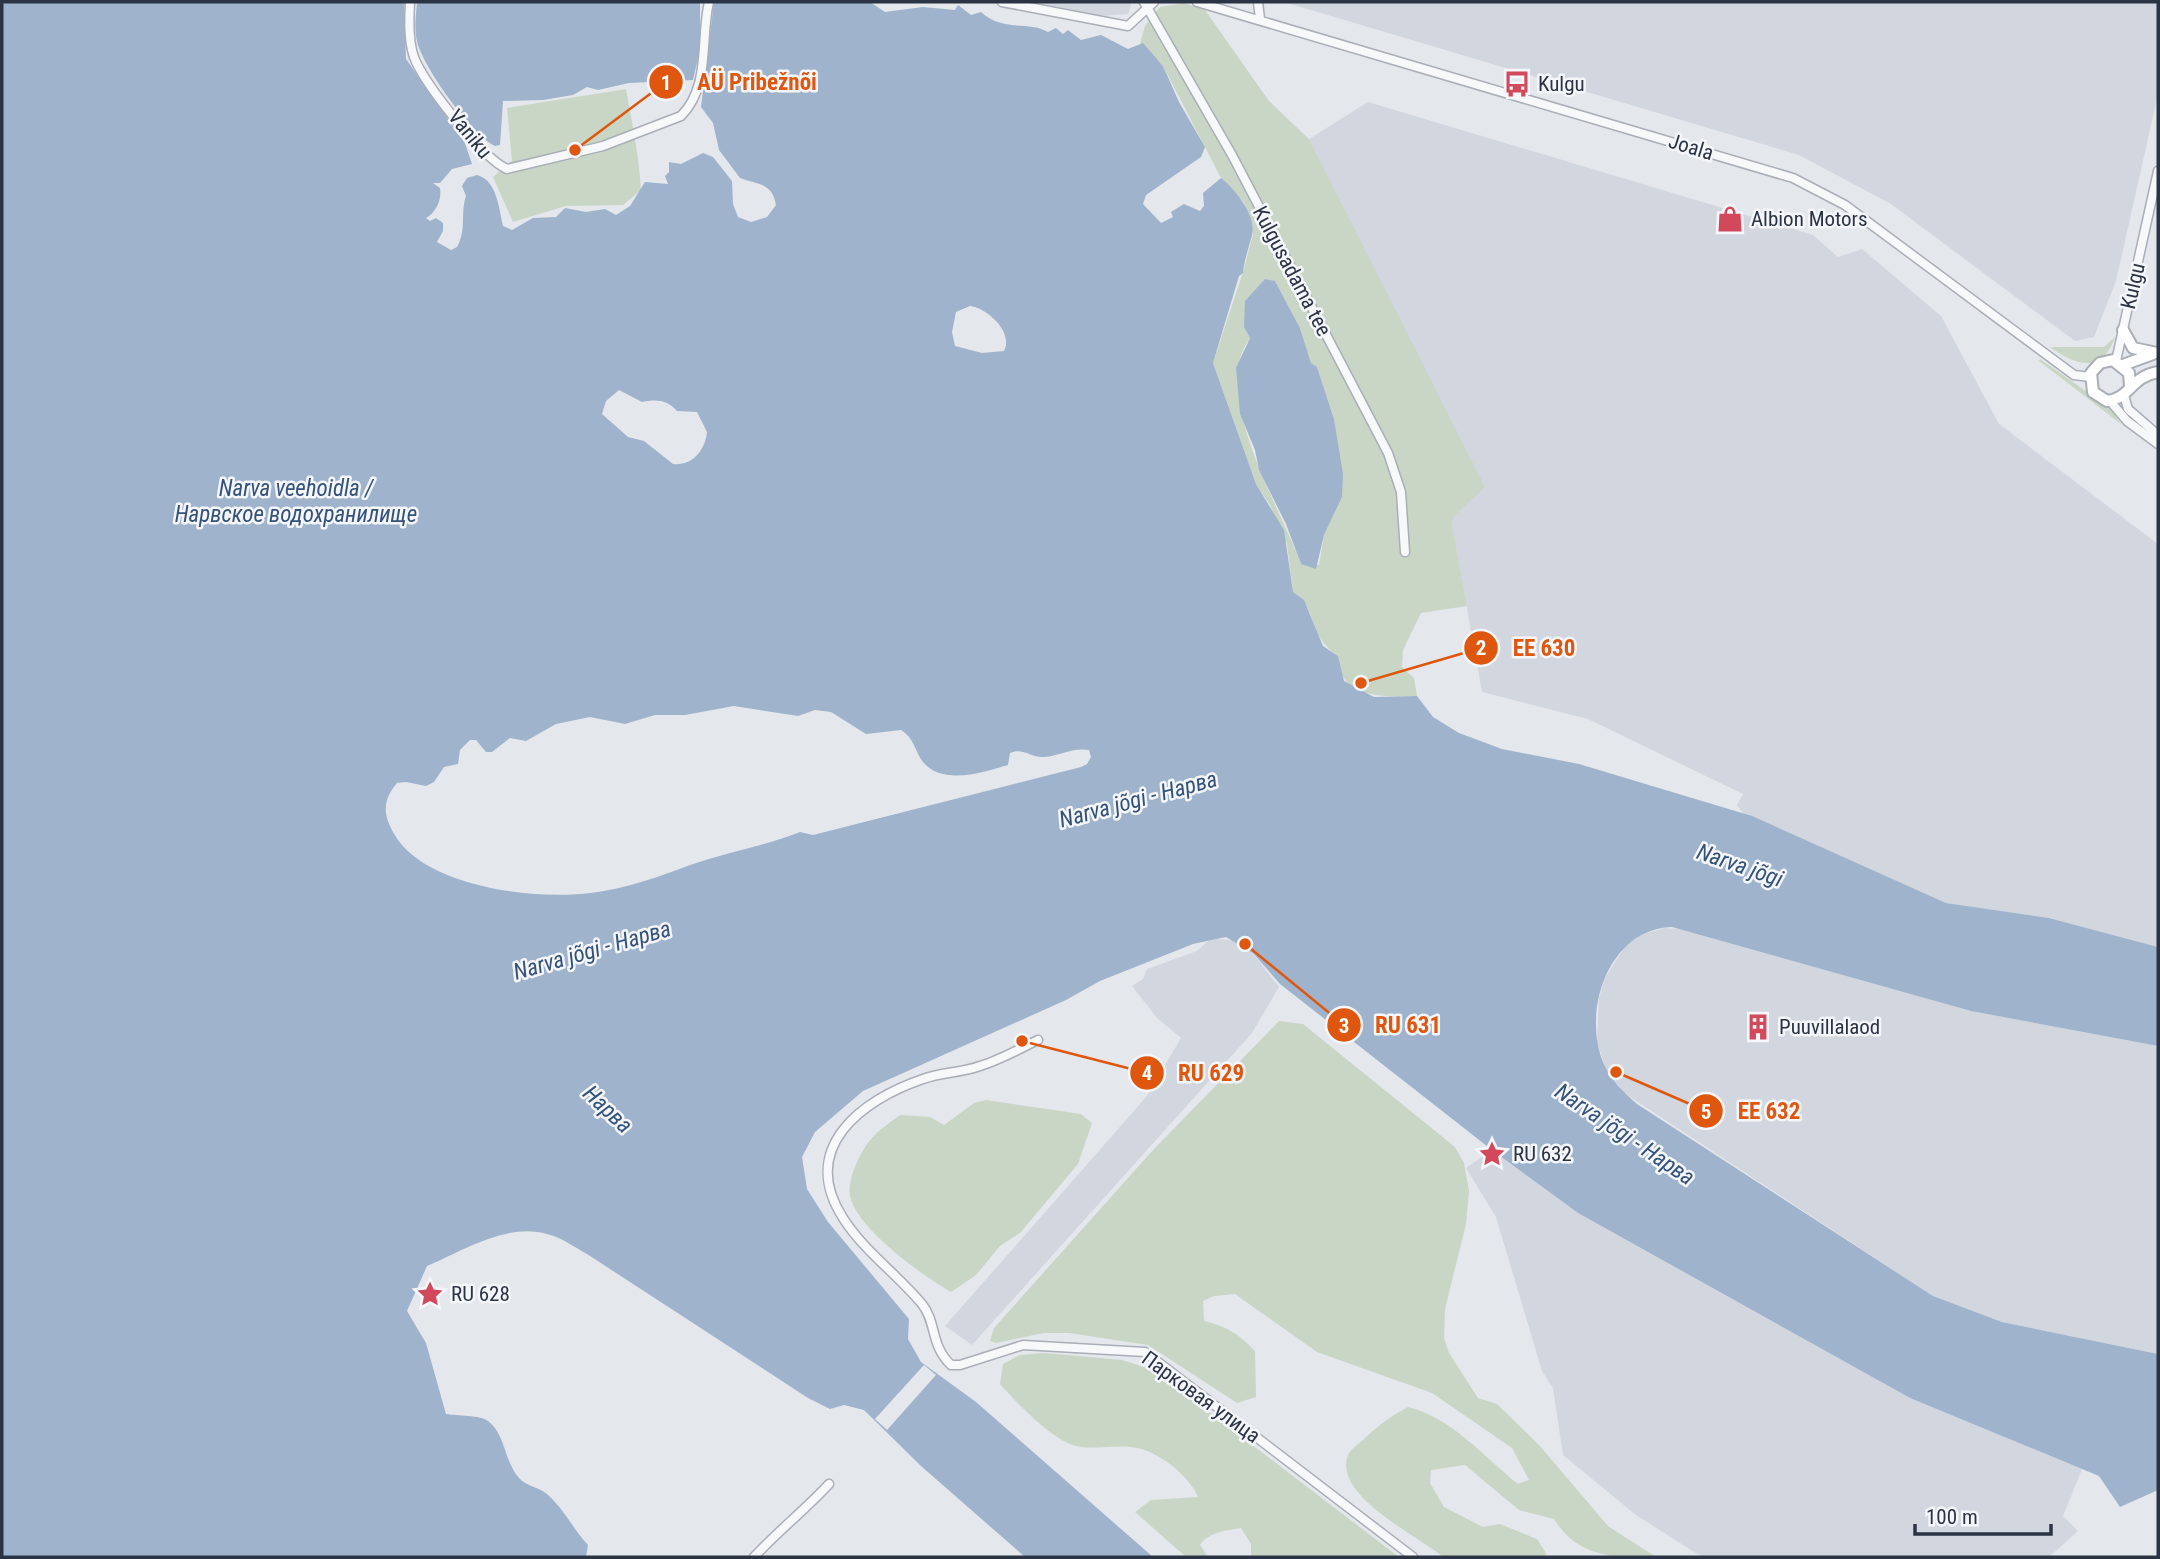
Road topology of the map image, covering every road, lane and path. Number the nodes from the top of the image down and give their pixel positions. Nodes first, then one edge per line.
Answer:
1 (410, 2) edge
2 (709, 2) edge
3 (1002, 2) edge
4 (1197, 2) edge
5 (1258, 2) edge
6 (1148, 4) edge
7 (1260, 19) junction
8 (2158, 171) edge
9 (2123, 330) junction
10 (2157, 353) edge
11 (2120, 363) junction
12 (2158, 372) edge
13 (2090, 377) junction
14 (2127, 391) junction
15 (2111, 403) junction
16 (2158, 435) edge
17 (2158, 444) edge
18 (1405, 552) dead end
19 (1038, 1040) dead end
20 (829, 1484) dead end
21 (754, 1557) edge
22 (1413, 1557) edge

1 - 2 street, Vaniku
3 - 6 street
4 - 7 street, Joala
5 - 7 street
6 - 18 street, Kulgusadama tee
7 - 13 street, Joala
8 - 9 street, Kulgu
9 - 10 main road
9 - 11 street, Kulgu
10 - 11 main road
11 - 13 main road
11 - 14 main road
12 - 14 main road
13 - 15 main road
14 - 15 main road
14 - 16 street
15 - 17 street
19 - 22 street, Парковая улица
20 - 21 street

